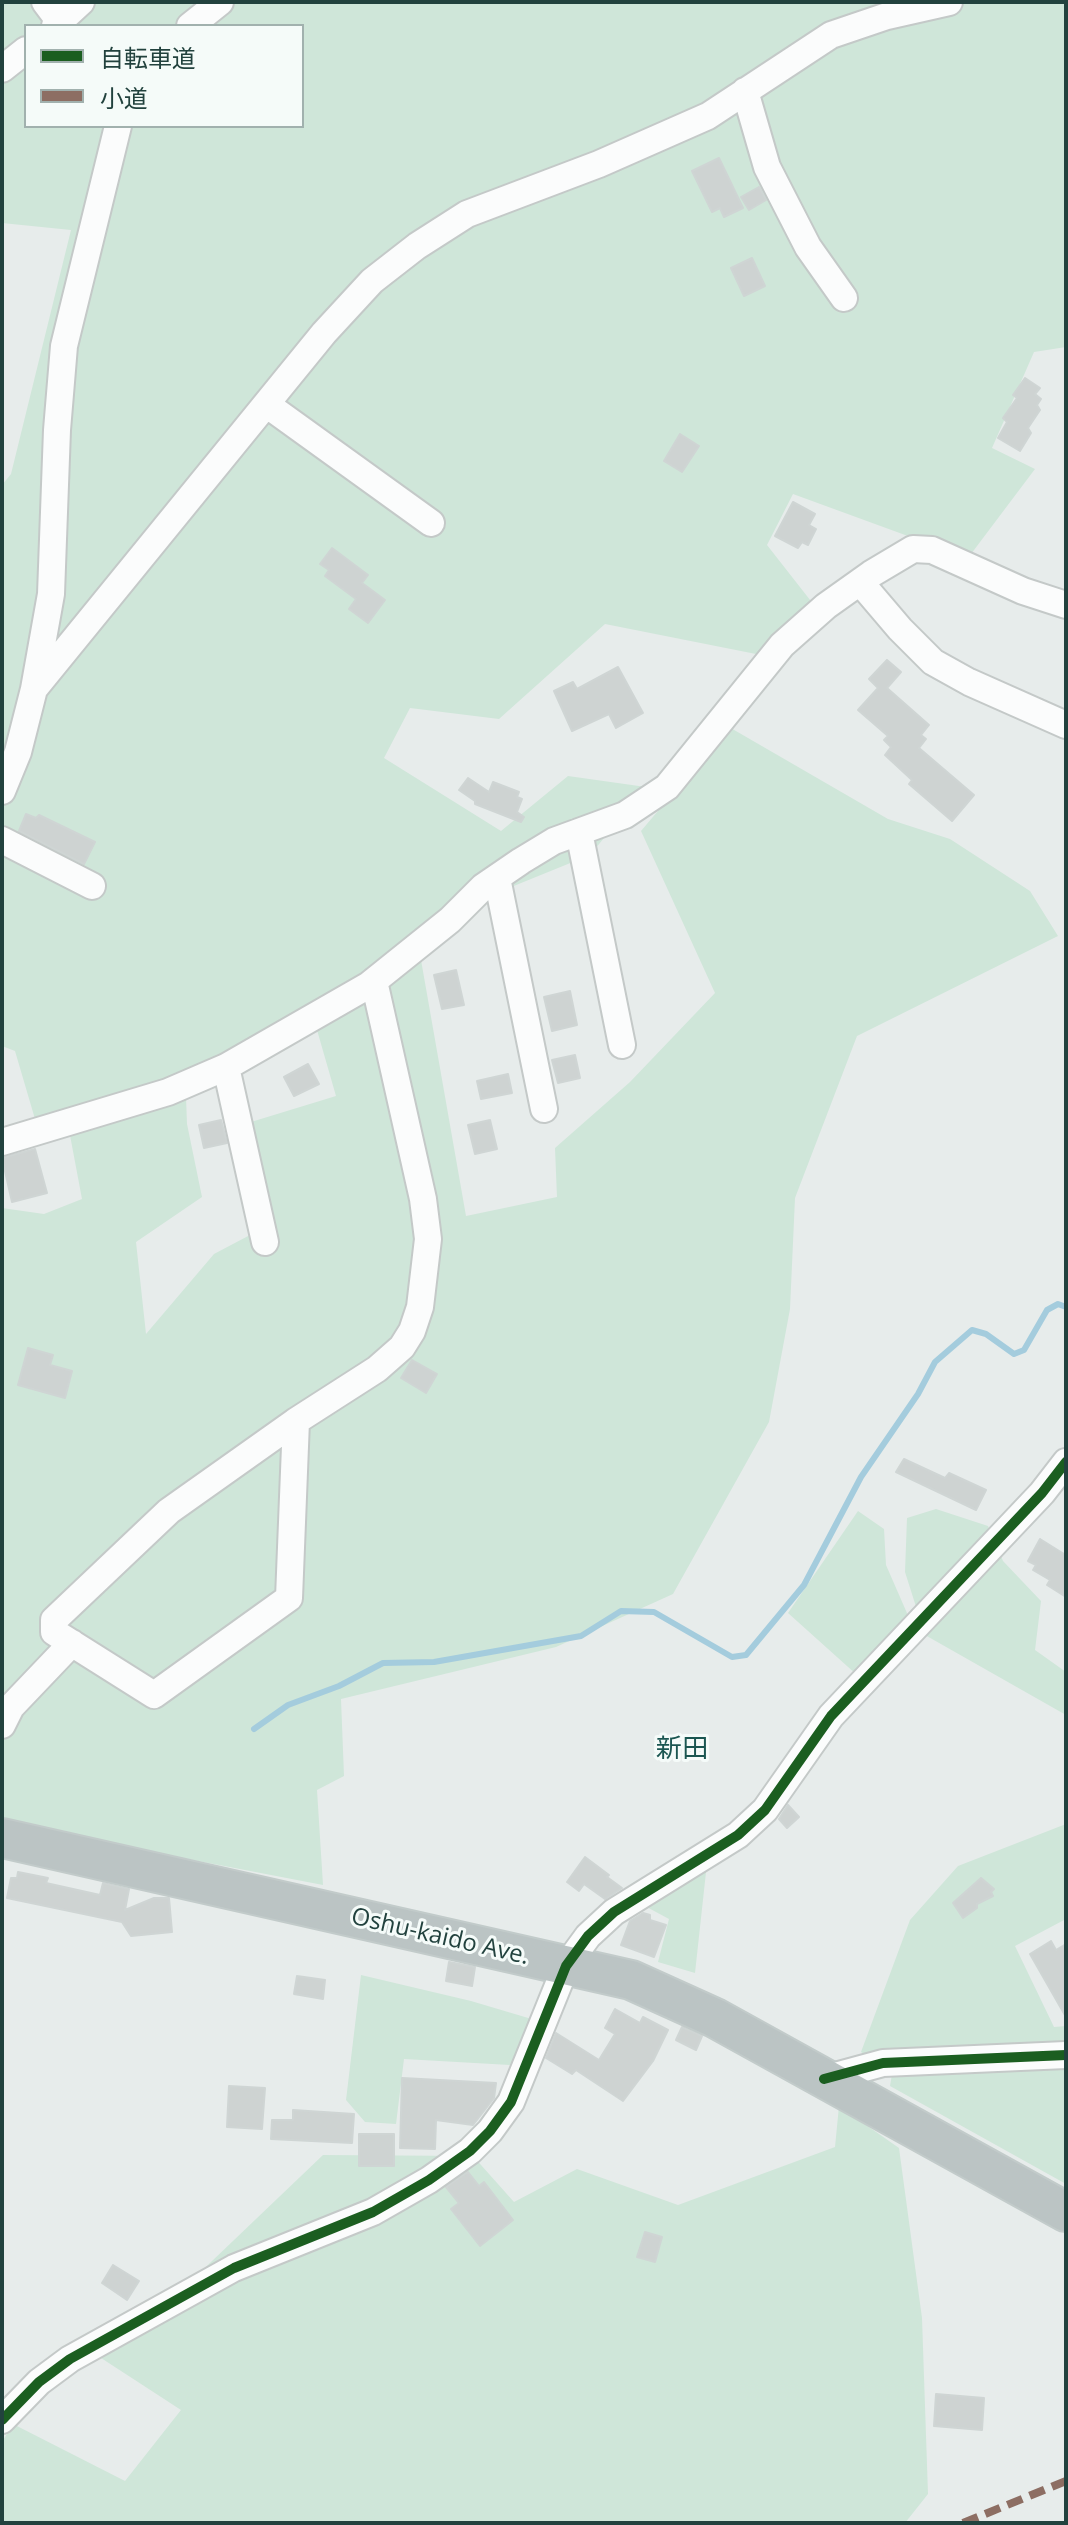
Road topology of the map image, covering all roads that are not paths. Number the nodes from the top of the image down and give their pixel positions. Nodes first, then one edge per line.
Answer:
1 (81, 2) edge
2 (949, 2) edge
3 (219, 3) edge
4 (53, 17) edge
5 (193, 24) edge
6 (24, 52) edge
7 (2, 69) edge
8 (745, 91) junction
9 (118, 128) edge
10 (844, 298) dead end
11 (266, 404) junction
12 (431, 523) dead end
13 (860, 582) junction
14 (1066, 605) edge
15 (34, 689) junction
16 (1066, 725) edge
17 (2, 791) edge
18 (579, 832) junction
19 (2, 840) edge
20 (497, 878) junction
21 (92, 886) dead end
22 (374, 981) junction
23 (622, 1045) dead end
24 (226, 1067) junction
25 (544, 1109) dead end
26 (2, 1142) edge
27 (265, 1242) dead end
28 (296, 1421) junction
29 (1066, 1462) edge
30 (72, 1643) junction
31 (2, 1725) edge
32 (2, 1838) edge
33 (566, 1966) junction
34 (1066, 2055) edge
35 (824, 2079) junction
36 (1066, 2212) edge
37 (2, 2420) edge

1 - 4 street
2 - 8 street
3 - 5 street
6 - 7 street
8 - 10 street
8 - 11 street
9 - 15 street
11 - 12 street
11 - 15 street
13 - 14 street
13 - 16 street
13 - 18 street
15 - 17 street
18 - 20 street
18 - 23 street
19 - 21 street
20 - 22 street
20 - 25 street
22 - 24 street
22 - 28 street
24 - 26 street
24 - 27 street
28 - 30 street
28 - 30 street
29 - 33 street
30 - 31 street
32 - 33 highway, Oshu-kaido Ave.
33 - 35 highway, Oshu-kaido Ave.
33 - 37 street
34 - 35 street
35 - 36 highway, Oshu-kaido Ave.

